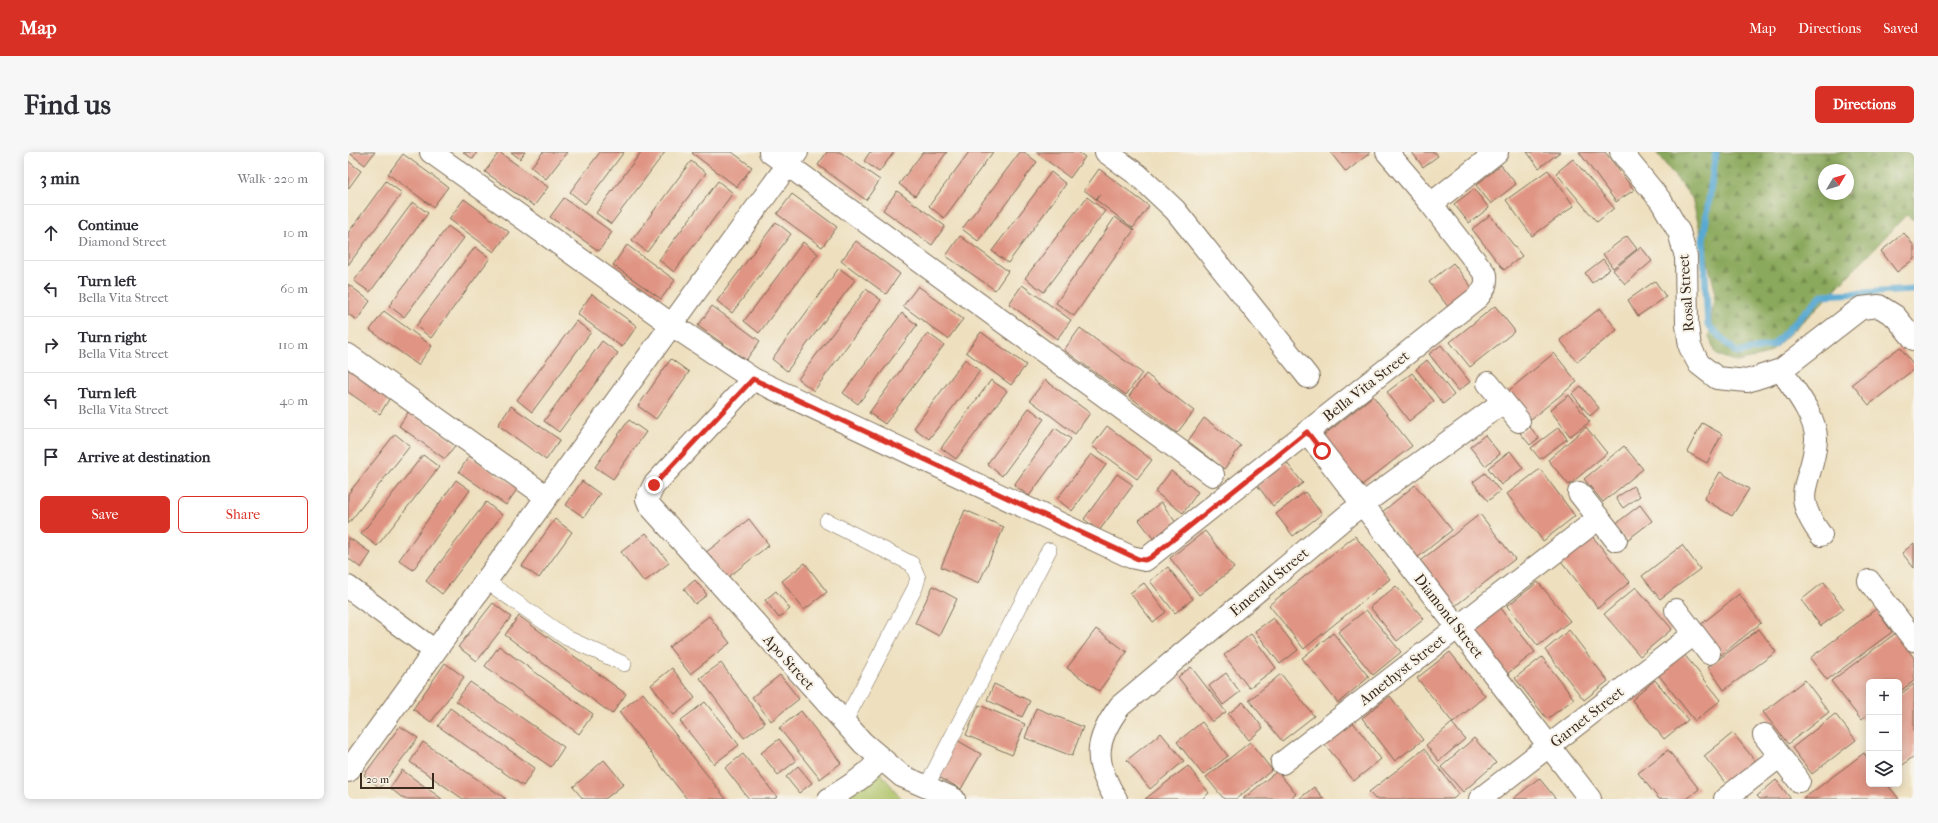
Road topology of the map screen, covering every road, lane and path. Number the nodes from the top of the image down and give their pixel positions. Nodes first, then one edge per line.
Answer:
1 (431, 152) edge
2 (770, 152) edge
3 (1106, 152) edge
4 (1388, 152) edge
5 (1498, 152) edge
6 (1621, 152) edge
7 (792, 158) edge
8 (1425, 198) junction
9 (672, 324) junction
10 (1914, 339) edge
11 (348, 355) edge
12 (1781, 370) junction
13 (1308, 377) dead end
14 (753, 379) junction
15 (1488, 383) dead end
16 (1504, 402) junction
17 (1519, 421) dead end
18 (1307, 432) junction
19 (1213, 475) dead end
20 (1579, 493) dead end
21 (547, 497) junction
22 (1362, 504) junction
23 (1599, 518) junction
24 (828, 521) dead end
25 (1821, 535) dead end
26 (1616, 540) dead end
27 (1049, 550) dead end
28 (486, 581) junction
29 (1870, 581) dead end
30 (348, 587) edge
31 (1676, 610) dead end
32 (1458, 627) junction
33 (1694, 634) junction
34 (1914, 640) edge
35 (435, 651) junction
36 (1709, 654) dead end
37 (624, 664) dead end
38 (844, 723) junction
39 (1764, 735) dead end
40 (1549, 746) junction
41 (1780, 756) junction
42 (880, 759) junction
43 (1282, 762) dead end
44 (348, 771) edge
45 (1800, 781) dead end
46 (926, 787) junction
47 (829, 799) edge
48 (954, 799) edge
49 (1116, 799) edge
50 (1480, 799) edge
51 (1590, 799) edge
52 (1724, 799) edge

1 - 9 street, Bella Vita Street
2 - 7 street
3 - 13 street
4 - 8 street, Bella Vita Street
5 - 8 street
6 - 12 street, Rosal Street
7 - 9 street
7 - 19 street
8 - 18 street, Bella Vita Street
9 - 14 street, Bella Vita Street
9 - 21 street
10 - 12 street, Rosal Street
11 - 21 street
12 - 25 street
14 - 18 street, Bella Vita Street
14 - 38 street, Apo Street
15 - 16 street
16 - 17 street
16 - 22 street, Emerald Street
18 - 22 street, Diamond Street
20 - 23 street
21 - 28 street
22 - 32 street, Diamond Street
22 - 49 street, Emerald Street
23 - 26 street
23 - 32 street, Amethyst Street
24 - 38 lane
27 - 46 lane
28 - 35 street
28 - 37 lane
29 - 34 street
30 - 35 street
31 - 33 street
32 - 40 street, Diamond Street
32 - 43 street, Amethyst Street
33 - 36 street
33 - 40 street, Garnet Street
35 - 44 street
38 - 42 street, Apo Street
39 - 41 street
40 - 50 street, Garnet Street
40 - 51 street, Diamond Street
41 - 45 street
41 - 52 street
42 - 46 street, Apo Street
42 - 47 street
46 - 48 street, Apo Street

